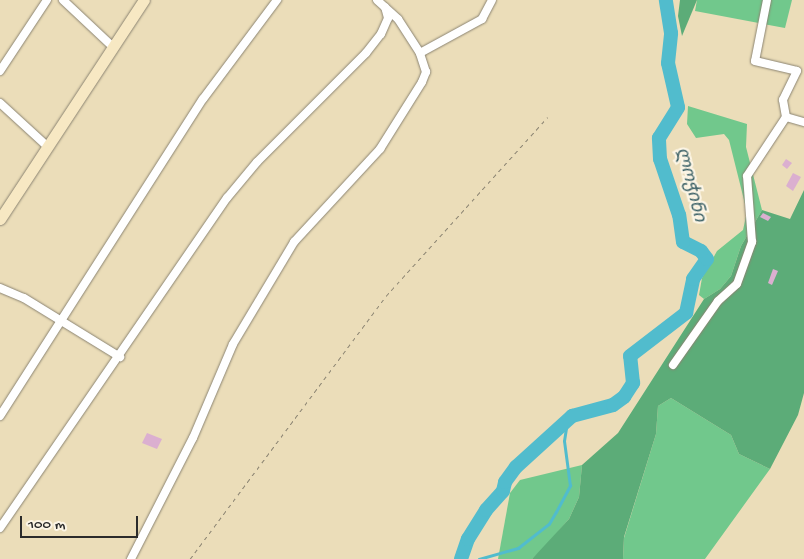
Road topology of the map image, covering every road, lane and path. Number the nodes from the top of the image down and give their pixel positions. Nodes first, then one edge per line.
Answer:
1 (47, 0) edge
2 (63, 0) edge
3 (144, 0) edge
4 (277, 0) edge
5 (377, 0) edge
6 (492, 0) edge
7 (767, 0) edge
8 (385, 7) junction
9 (113, 47) junction
10 (420, 53) junction
11 (0, 71) edge
12 (0, 102) edge
13 (548, 117) dead end
14 (786, 117) junction
15 (804, 122) edge
16 (47, 146) junction
17 (0, 218) edge
18 (0, 288) edge
19 (62, 322) junction
20 (120, 356) junction
21 (673, 365) dead end
22 (0, 416) edge
23 (0, 528) edge
24 (131, 559) edge
25 (190, 559) edge

1 - 11 street
2 - 9 street
3 - 9 street
4 - 19 street
5 - 8 street
6 - 10 street
7 - 14 street
8 - 10 street
8 - 20 street
9 - 16 street
10 - 24 street
12 - 16 street
13 - 25 path
14 - 15 street
14 - 21 street
16 - 17 street
18 - 19 street
19 - 20 street
19 - 22 street
20 - 23 street

